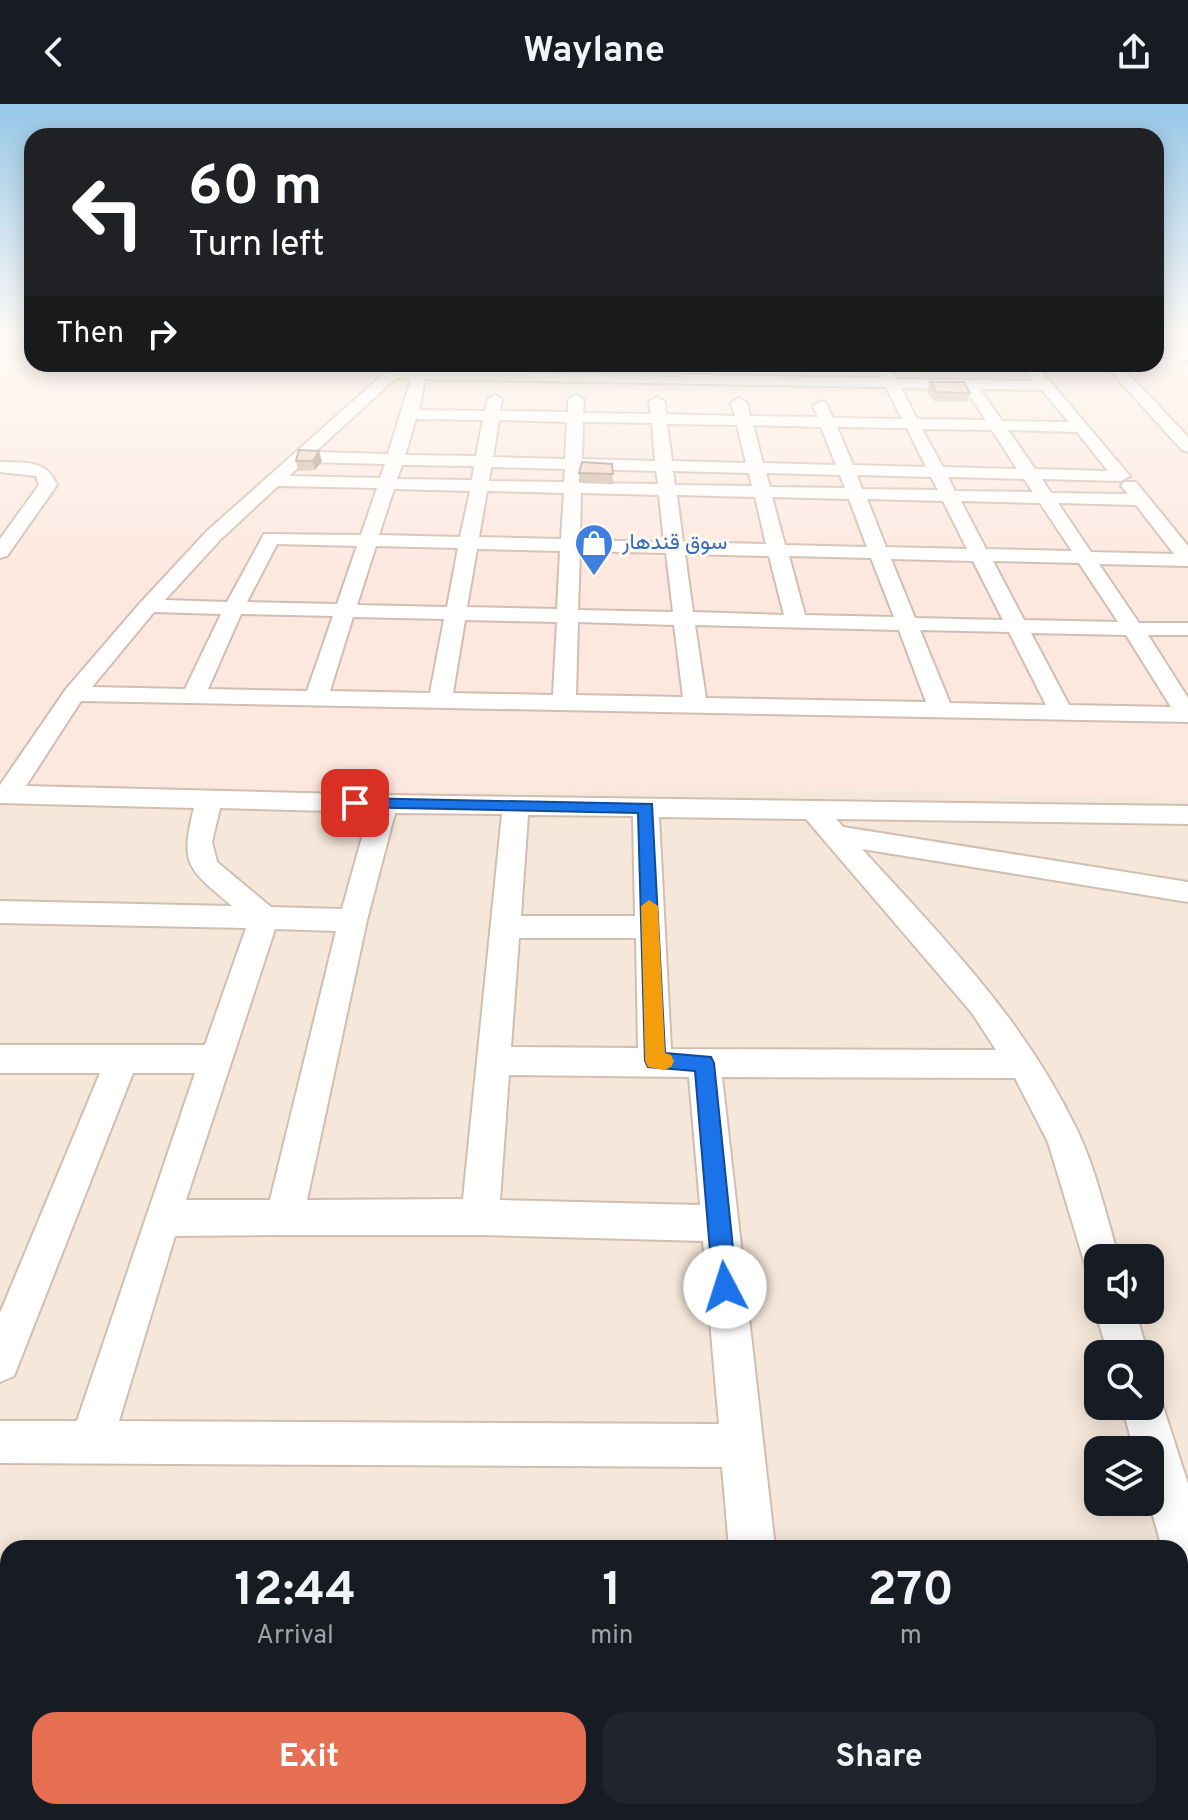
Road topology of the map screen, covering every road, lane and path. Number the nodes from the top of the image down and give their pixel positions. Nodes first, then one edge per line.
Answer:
1 (345, 416) edge
2 (409, 416) edge
3 (492, 416) edge
4 (495, 416) edge
5 (743, 416) edge
6 (825, 416) edge
7 (908, 416) edge
8 (992, 416) edge
9 (1073, 416) edge
10 (1159, 416) edge
11 (575, 418) junction
12 (658, 419) junction
13 (744, 421) junction
14 (827, 422) junction
15 (912, 424) junction
16 (998, 425) junction
17 (1082, 427) junction
18 (1188, 447) edge
19 (299, 457) junction
20 (396, 460) junction
21 (484, 463) junction
22 (574, 464) junction
23 (664, 466) junction
24 (0, 467) edge
25 (756, 468) junction
26 (846, 471) junction
27 (936, 473) junction
28 (1030, 474) junction
29 (1121, 476) junction
30 (272, 481) junction
31 (387, 485) junction
32 (479, 486) junction
33 (573, 489) junction
34 (667, 490) junction
35 (762, 491) junction
36 (856, 494) junction
37 (948, 496) junction
38 (1046, 497) junction
39 (1141, 500) junction
40 (214, 535) junction
41 (271, 538) junction
42 (367, 541) junction
43 (467, 544) junction
44 (571, 547) junction
45 (675, 549) junction
46 (0, 552) edge
47 (776, 552) junction
48 (880, 554) junction
49 (981, 556) junction
50 (1087, 559) junction
51 (1188, 559) edge
52 (148, 606) junction
53 (234, 608) junction
54 (343, 611) junction
55 (456, 614) junction
56 (567, 617) junction
57 (684, 619) junction
58 (796, 621) junction
59 (906, 624) junction
60 (1017, 625) junction
61 (1133, 629) junction
62 (1188, 629) edge
63 (74, 694) junction
64 (193, 697) junction
65 (316, 698) junction
66 (440, 700) junction
67 (564, 702) junction
68 (695, 704) junction
69 (941, 710) junction
70 (1061, 712) junction
71 (1188, 715) edge
72 (4, 794) edge
73 (209, 800) junction
74 (384, 804) junction
75 (516, 805) junction
76 (646, 807) junction
77 (814, 811) junction
78 (1188, 815) edge
79 (837, 835) junction
80 (1188, 892) edge
81 (0, 912) edge
82 (264, 918) junction
83 (353, 920) junction
84 (505, 927) junction
85 (650, 927) junction
86 (123, 1058) junction
87 (0, 1059) edge
88 (216, 1059) junction
89 (494, 1061) junction
90 (655, 1061) junction
91 (704, 1063) junction
92 (1024, 1064) junction
93 (480, 1217) junction
94 (162, 1218) junction
95 (284, 1219) junction
96 (719, 1224) junction
97 (1096, 1244) edge
98 (0, 1362) edge
99 (1147, 1420) edge
100 (0, 1442) edge
101 (91, 1442) junction
102 (740, 1446) junction
103 (751, 1540) edge
104 (1182, 1540) edge

1 - 19 street
2 - 20 street
3 - 21 street
4 - 11 street
5 - 13 street
6 - 14 street
7 - 15 street
8 - 16 street
9 - 17 street
10 - 18 street
11 - 12 street
11 - 22 street
12 - 13 street
12 - 23 street
13 - 14 street
13 - 25 street
14 - 15 street
14 - 26 street
15 - 16 street
15 - 27 street
16 - 17 street
16 - 28 street
17 - 29 street
19 - 20 street
19 - 30 street
20 - 21 street
20 - 31 street
21 - 22 street
21 - 32 street
22 - 23 street
22 - 33 street
23 - 25 street
23 - 34 street
24 - 46 street
25 - 26 street
25 - 35 street
26 - 27 street
26 - 36 street
27 - 28 street
27 - 37 street
28 - 29 street
28 - 38 street
29 - 39 street
30 - 31 street
30 - 40 street
31 - 32 street
31 - 42 street
32 - 33 street
32 - 43 street
33 - 34 street
33 - 44 street
34 - 35 street
34 - 45 street
35 - 36 street
35 - 47 street
36 - 37 street
36 - 48 street
37 - 38 street
37 - 49 street
38 - 39 street
38 - 50 street
39 - 51 street
40 - 41 street
40 - 52 street
41 - 42 street
41 - 53 street
42 - 43 street
42 - 54 street
43 - 44 street
43 - 55 street
44 - 45 street
44 - 56 street
45 - 47 street
45 - 57 street
47 - 48 street
47 - 58 street
48 - 49 street
48 - 59 street
49 - 50 street
49 - 60 street
50 - 51 street
50 - 61 street
52 - 53 street
52 - 63 street
53 - 54 street
53 - 64 street
54 - 55 street
54 - 65 street
55 - 56 street
55 - 66 street
56 - 57 street
56 - 67 street
57 - 58 street
57 - 68 street
58 - 59 street
59 - 60 street
59 - 69 street
60 - 61 street
60 - 70 street
61 - 62 street
61 - 71 street
63 - 64 street
63 - 72 street
64 - 65 street
65 - 66 street
66 - 67 street
67 - 68 street
68 - 69 street
69 - 70 street
70 - 71 street
72 - 73 street
73 - 74 street
73 - 82 street
74 - 75 street
74 - 83 street
75 - 76 street
75 - 84 street
76 - 77 street
76 - 85 street
77 - 78 street
77 - 79 street
79 - 80 street
79 - 92 street
81 - 82 street
82 - 83 street
82 - 88 street
83 - 95 street
84 - 85 street
84 - 89 street
85 - 90 street
86 - 87 street
86 - 88 street
86 - 98 street
88 - 94 street
89 - 90 street
89 - 93 street
90 - 91 street
91 - 92 street
91 - 96 street
92 - 97 street
93 - 95 street
93 - 96 street
94 - 95 street
94 - 101 street
96 - 102 street
99 - 104 street
100 - 101 street
101 - 102 street
102 - 103 street

